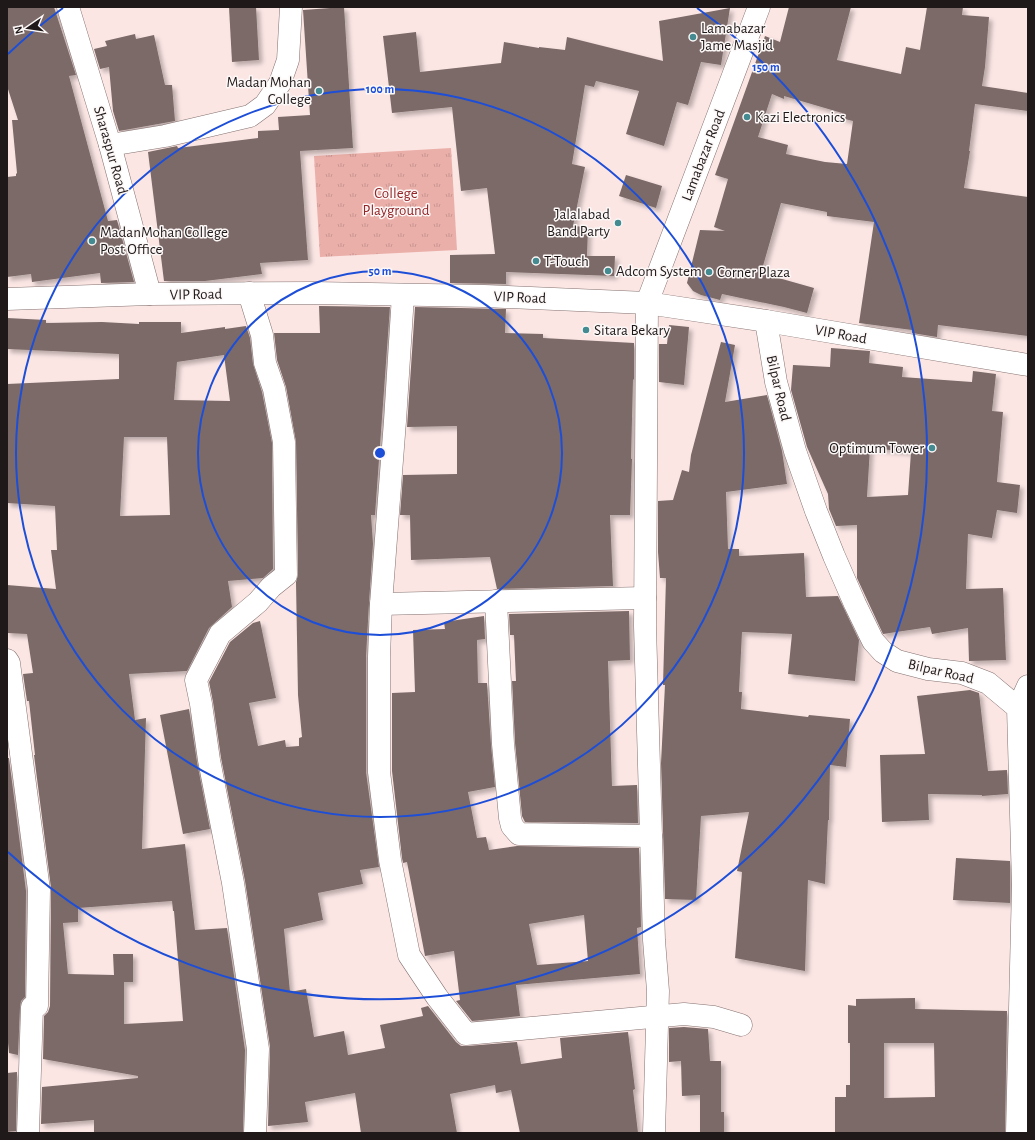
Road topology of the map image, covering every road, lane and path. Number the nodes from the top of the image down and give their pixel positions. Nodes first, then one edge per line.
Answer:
1 (68, 7) edge
2 (291, 7) edge
3 (759, 7) edge
4 (110, 145) junction
5 (249, 293) junction
6 (150, 294) junction
7 (403, 295) junction
8 (7, 299) edge
9 (647, 303) junction
10 (766, 321) junction
11 (1028, 365) edge
12 (645, 598) junction
13 (496, 601) junction
14 (381, 604) junction
15 (7, 660) edge
16 (1028, 686) edge
17 (1018, 708) junction
18 (14, 753) edge
19 (651, 836) junction
20 (658, 1017) junction
21 (741, 1026) dead end
22 (28, 1133) edge
23 (255, 1133) edge
24 (654, 1133) edge
25 (1017, 1133) edge

1 - 4 street, Sharaspur Road
2 - 4 street
3 - 9 street, Lamabazar Road
4 - 6 street, Sharaspur Road
5 - 6 street, VIP Road
5 - 7 street, VIP Road
5 - 23 street
6 - 8 street, VIP Road
7 - 9 street, VIP Road
7 - 14 street
9 - 10 street, VIP Road
9 - 12 street
10 - 11 street, VIP Road
10 - 17 street, Bilpar Road
12 - 13 street
12 - 19 street
13 - 14 street
13 - 19 street
14 - 20 street
15 - 18 street
16 - 17 street
17 - 25 street
18 - 22 street
19 - 20 street
20 - 21 street
20 - 24 street

